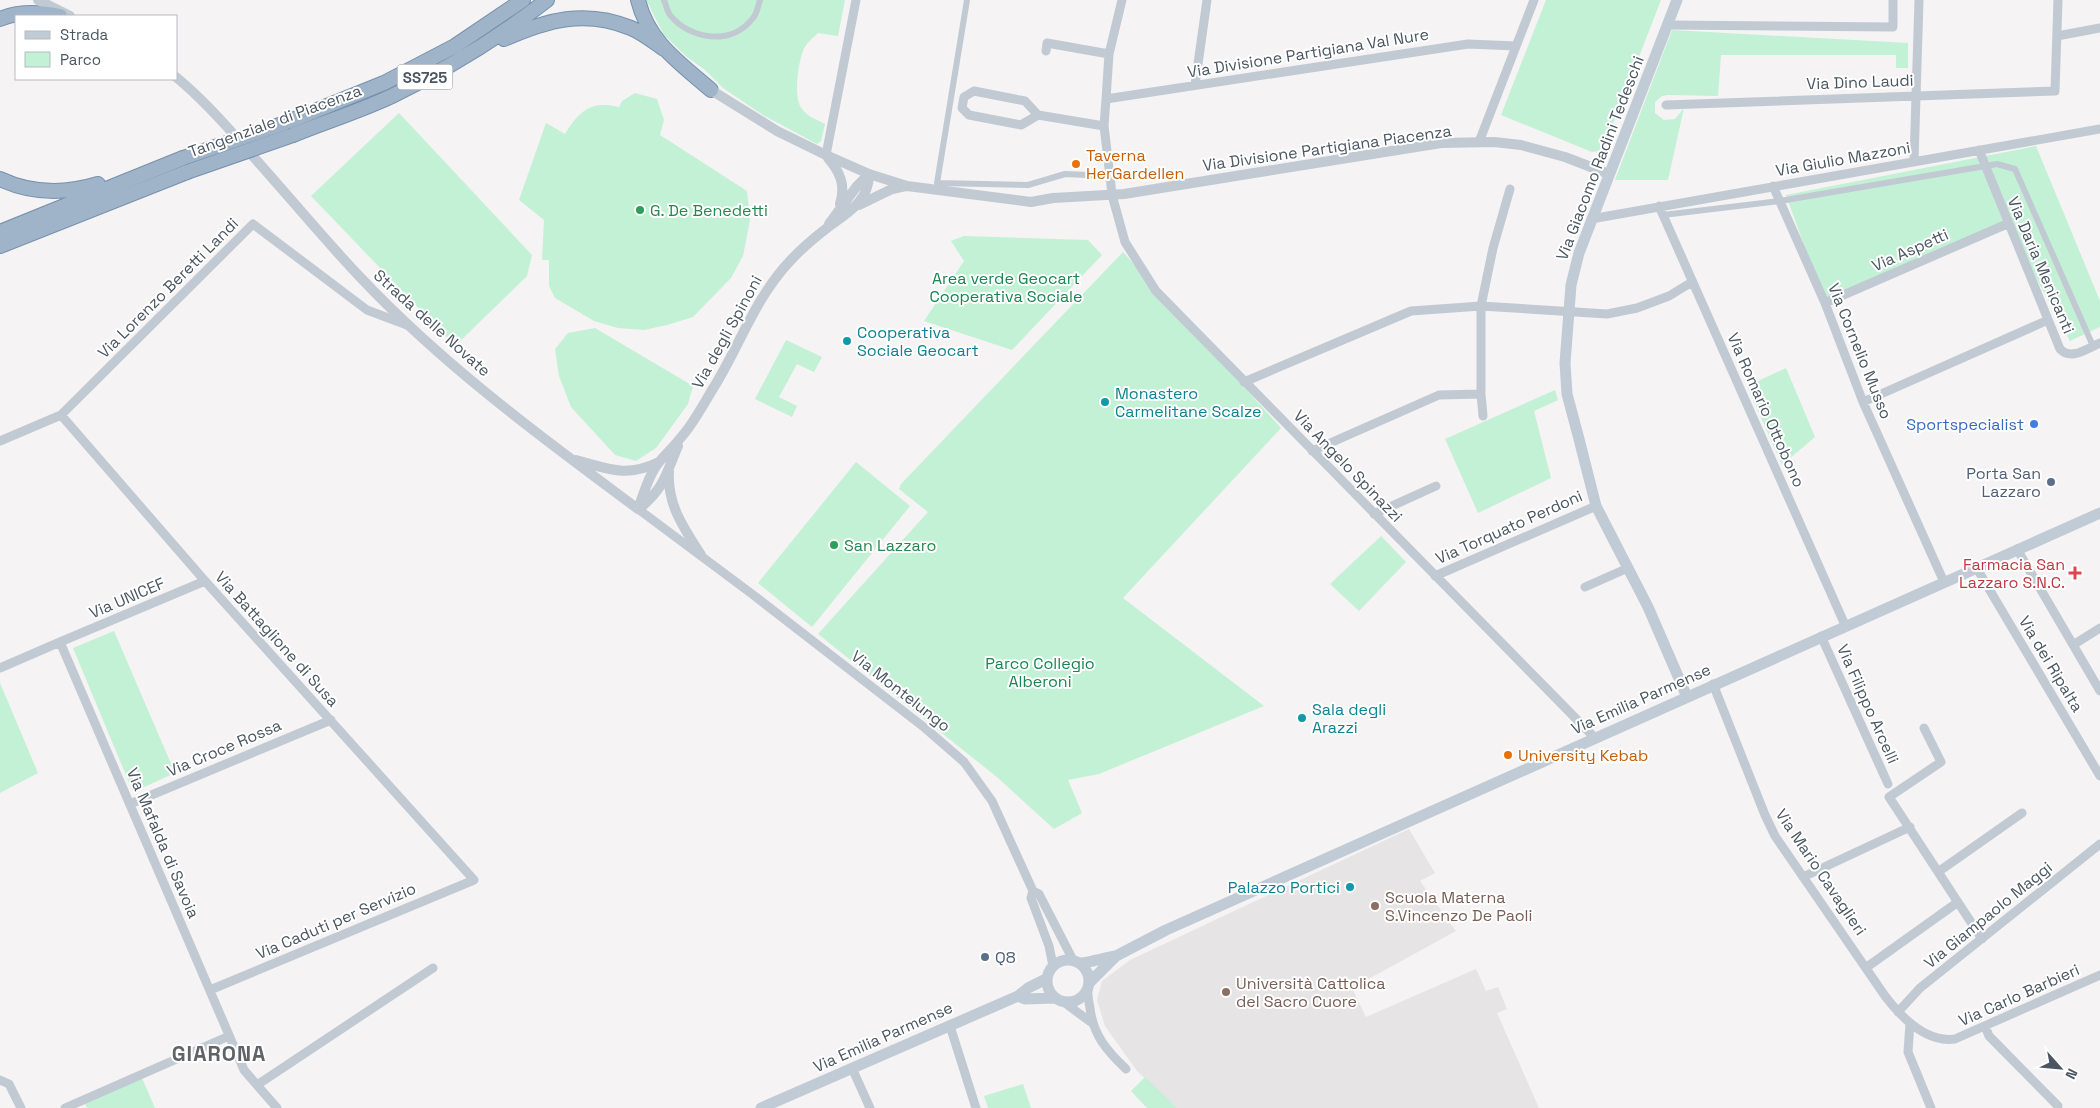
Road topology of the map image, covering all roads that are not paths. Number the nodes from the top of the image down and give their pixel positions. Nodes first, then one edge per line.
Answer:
1 (38, 0) edge
2 (523, 0) edge
3 (547, 0) edge
4 (638, 0) edge
5 (664, 0) edge
6 (760, 0) edge
7 (856, 0) edge
8 (967, 0) edge
9 (1122, 0) edge
10 (1207, 0) edge
11 (1534, 0) edge
12 (1678, 0) edge
13 (1893, 0) edge
14 (1919, 0) edge
15 (2058, 0) edge
16 (54, 15) edge
17 (68, 15) edge
18 (0, 19) edge
19 (1668, 25) junction
20 (2100, 28) edge
21 (2100, 33) edge
22 (2057, 36) junction
23 (1516, 46) junction
24 (664, 49) junction
25 (1046, 51) dead end
26 (1109, 54) junction
27 (464, 56) junction
28 (178, 80) edge
29 (1195, 85) junction
30 (711, 90) joint
31 (1916, 95) junction
32 (1106, 98) junction
33 (1666, 105) dead end
34 (1038, 115) junction
35 (1104, 126) junction
36 (289, 129) junction
37 (2100, 129) edge
38 (1479, 142) junction
39 (1979, 150) junction
40 (826, 155) junction
41 (182, 158) junction
42 (1914, 162) junction
43 (1984, 167) junction
44 (869, 174) junction
45 (1609, 174) junction
46 (1110, 176) junction
47 (0, 179) edge
48 (907, 186) junction
49 (1773, 186) junction
50 (1510, 189) dead end
51 (1112, 195) junction
52 (1780, 201) junction
53 (1659, 206) junction
54 (856, 207) junction
55 (838, 209) junction
56 (1663, 216) junction
57 (1591, 219) junction
58 (2007, 224) junction
59 (826, 229) junction
60 (0, 232) edge
61 (0, 246) edge
62 (1692, 282) junction
63 (1825, 303) junction
64 (1481, 306) junction
65 (1568, 312) junction
66 (2048, 320) junction
67 (408, 325) junction
68 (2096, 344) edge
69 (1244, 382) junction
70 (1481, 394) junction
71 (1863, 402) junction
72 (61, 415) junction
73 (1483, 416) dead end
74 (684, 434) junction
75 (0, 441) edge
76 (1312, 451) junction
77 (569, 458) junction
78 (659, 462) junction
79 (669, 472) junction
80 (1436, 486) dead end
81 (1596, 506) junction
82 (638, 509) junction
83 (2100, 512) edge
84 (1374, 514) junction
85 (2017, 549) junction
86 (701, 555) junction
87 (1976, 567) junction
88 (1628, 568) junction
89 (1435, 576) junction
90 (205, 581) junction
91 (1944, 582) junction
92 (1585, 587) dead end
93 (1846, 625) junction
94 (2100, 628) edge
95 (1821, 636) junction
96 (60, 642) junction
97 (2073, 645) junction
98 (0, 668) edge
99 (1713, 684) junction
100 (2100, 691) edge
101 (1687, 697) junction
102 (331, 720) junction
103 (1924, 728) dead end
104 (1594, 737) junction
105 (2100, 776) edge
106 (1888, 784) dead end
107 (130, 804) junction
108 (2022, 813) dead end
109 (1910, 827) junction
110 (2100, 844) edge
111 (1938, 872) junction
112 (1803, 876) junction
113 (474, 880) joint
114 (1033, 891) junction
115 (1958, 902) junction
116 (1982, 939) junction
117 (1116, 956) junction
118 (1076, 962) junction
119 (1053, 966) junction
120 (1867, 967) junction
121 (433, 968) dead end
122 (2100, 975) edge
123 (1046, 979) junction
124 (1089, 985) junction
125 (210, 990) junction
126 (1018, 996) junction
127 (1060, 1001) junction
128 (1898, 1012) junction
129 (1092, 1023) junction
130 (1910, 1023) junction
131 (950, 1026) junction
132 (1986, 1026) junction
133 (229, 1036) junction
134 (852, 1068) junction
135 (1126, 1069) dead end
136 (0, 1080) edge
137 (257, 1085) junction
138 (79, 1105) edge
139 (2058, 1106) dead end
140 (21, 1108) edge
141 (65, 1108) edge
142 (277, 1108) edge
143 (761, 1108) edge
144 (870, 1108) edge
145 (976, 1108) edge
146 (1931, 1108) edge

1 - 17 street
2 - 36 highway, Tangenziale di Piacenza / SS725
3 - 27 highway, Tangenziale di Piacenza / SS725
4 - 24 highway
5 - 6 street
7 - 40 street
8 - 46 street
9 - 26 street, Via Angelo Spinazzi
10 - 29 street
11 - 23 street
12 - 19 main road, Via Giacomo Radini Tedeschi
13 - 19 street
14 - 31 street
15 - 22 street
16 - 18 highway
19 - 45 main road, Via Giacomo Radini Tedeschi
20 - 21 street
20 - 22 street
22 - 31 street, Via Dino Laudi
23 - 29 street, Via Divisione Partigiana Val Nure
23 - 38 street
24 - 27 highway
24 - 30 highway
25 - 26 street
26 - 32 street, Via Angelo Spinazzi
27 - 36 highway, Tangenziale di Piacenza / SS725
28 - 67 street, Strada delle Novate
29 - 32 street, Via Divisione Partigiana Val Nure
30 - 40 street, Via Divisione Partigiana Piacenza
31 - 33 street, Via Dino Laudi
31 - 42 street
32 - 35 street, Via Angelo Spinazzi
34 - 34 street
34 - 35 street
35 - 46 street, Via Angelo Spinazzi
36 - 41 highway, Tangenziale di Piacenza / SS725, bridge
36 - 61 highway, Tangenziale di Piacenza / SS725, bridge
37 - 39 street, Via Giulio Mazzoni
38 - 45 street, Via Divisione Partigiana Piacenza
38 - 51 street, Via Divisione Partigiana Piacenza
39 - 42 street, Via Giulio Mazzoni
39 - 43 street, Via Daria Menicanti
40 - 44 street, Via Divisione Partigiana Piacenza
40 - 55 street
41 - 47 highway
41 - 60 highway, Tangenziale di Piacenza / SS725
42 - 49 street, Via Giulio Mazzoni
43 - 52 street
43 - 58 street, Via Daria Menicanti
43 - 68 street
44 - 48 street, Via Divisione Partigiana Piacenza
44 - 54 street, Via degli Spinoni
44 - 55 street, Via degli Spinoni
45 - 57 main road, Via Giacomo Radini Tedeschi
46 - 51 street, Via Angelo Spinazzi
48 - 51 street, Via Divisione Partigiana Piacenza
48 - 54 street
49 - 52 street, Via Cornelio Musso
49 - 53 street, Via Giulio Mazzoni
50 - 64 street
51 - 69 street, Via Angelo Spinazzi
52 - 56 street
52 - 63 street, Via Cornelio Musso
53 - 56 street, Via Romario Ottobono
53 - 57 street, Via Giulio Mazzoni
54 - 59 street, Via degli Spinoni
55 - 59 street, Via degli Spinoni
56 - 62 street, Via Romario Ottobono
57 - 65 main road, Via Giacomo Radini Tedeschi
58 - 63 street, Via Aspetti
58 - 66 street, Via Daria Menicanti
59 - 74 street, Via degli Spinoni
62 - 65 street
62 - 93 street, Via Romario Ottobono
63 - 71 street, Via Cornelio Musso
64 - 65 street
64 - 69 street
64 - 70 street
65 - 81 main road, Via Giacomo Radini Tedeschi
66 - 68 street, Via Daria Menicanti
66 - 71 street
67 - 72 street, Via Lorenzo Beretti Landi
67 - 77 street, Strada delle Novate
69 - 76 street, Via Angelo Spinazzi
70 - 73 street
70 - 76 street
71 - 91 street, Via Cornelio Musso
72 - 75 street, Via Lorenzo Beretti Landi
72 - 90 street, Via Battaglione di Susa
74 - 78 street, Via degli Spinoni
74 - 79 street, Via degli Spinoni
76 - 84 street, Via Angelo Spinazzi
77 - 78 street
77 - 82 street, Strada delle Novate
78 - 82 street, Via degli Spinoni
79 - 82 street, Via degli Spinoni
79 - 86 street
80 - 84 street
81 - 88 main road, Via Giacomo Radini Tedeschi
81 - 89 street, Via Torquato Perdoni
82 - 86 street, Strada delle Novate
83 - 85 main road, Via Emilia Parmense
84 - 89 street, Via Angelo Spinazzi
85 - 87 main road, Via Emilia Parmense
85 - 97 street
86 - 114 street, Via Montelungo
87 - 91 main road, Via Emilia Parmense
87 - 105 street, Via dei Ripalta
88 - 92 street
88 - 101 main road, Via Giacomo Radini Tedeschi
89 - 104 street, Via Angelo Spinazzi
90 - 96 street, Via UNICEF
90 - 102 street, Via Battaglione di Susa
91 - 93 main road, Via Emilia Parmense
93 - 95 main road, Via Emilia Parmense
94 - 97 street
95 - 99 main road, Via Emilia Parmense
95 - 106 street, Via Filippo Arcelli
96 - 98 street
96 - 107 street, Via Mafalda di Savoia
97 - 100 street
99 - 101 main road, Via Emilia Parmense
99 - 112 street, Via Mario Cavaglieri
101 - 104 main road, Via Emilia Parmense
102 - 107 street, Via Croce Rossa
102 - 113 street, Via Battaglione di Susa
103 - 109 street
104 - 117 main road, Via Emilia Parmense
107 - 125 street, Via Mafalda di Savoia
108 - 111 street
109 - 111 street
109 - 112 street
110 - 116 street, Via Giampaolo Maggi
111 - 115 street
112 - 120 street, Via Mario Cavaglieri
113 - 125 street, Via Caduti per Servizio
114 - 118 street, Via Montelungo
114 - 119 street, Via Montelungo
115 - 116 street
115 - 120 street
116 - 128 street, Via Giampaolo Maggi
117 - 118 main road, Via Emilia Parmense
117 - 124 main road, Via Emilia Parmense
118 - 119 main road, Via Emilia Parmense
118 - 124 main road
119 - 123 main road
120 - 128 street, Via Mario Cavaglieri
121 - 137 street
122 - 132 street, Via Carlo Barbieri
123 - 126 main road, Via Emilia Parmense
123 - 127 main road
124 - 127 main road, Via Emilia Parmense
124 - 129 street
125 - 133 street, Via Mafalda di Savoia
126 - 127 main road, Via Emilia Parmense
126 - 131 main road, Via Emilia Parmense
127 - 129 street
128 - 130 street, Via Carlo Barbieri
129 - 135 street
130 - 132 street, Via Carlo Barbieri
130 - 146 street
131 - 134 main road, Via Emilia Parmense
131 - 145 street
132 - 139 street
133 - 137 street, Via Mafalda di Savoia
133 - 138 street
134 - 143 main road, Via Emilia Parmense
134 - 144 street
136 - 140 street
137 - 142 street, Via Mafalda di Savoia
138 - 141 street

